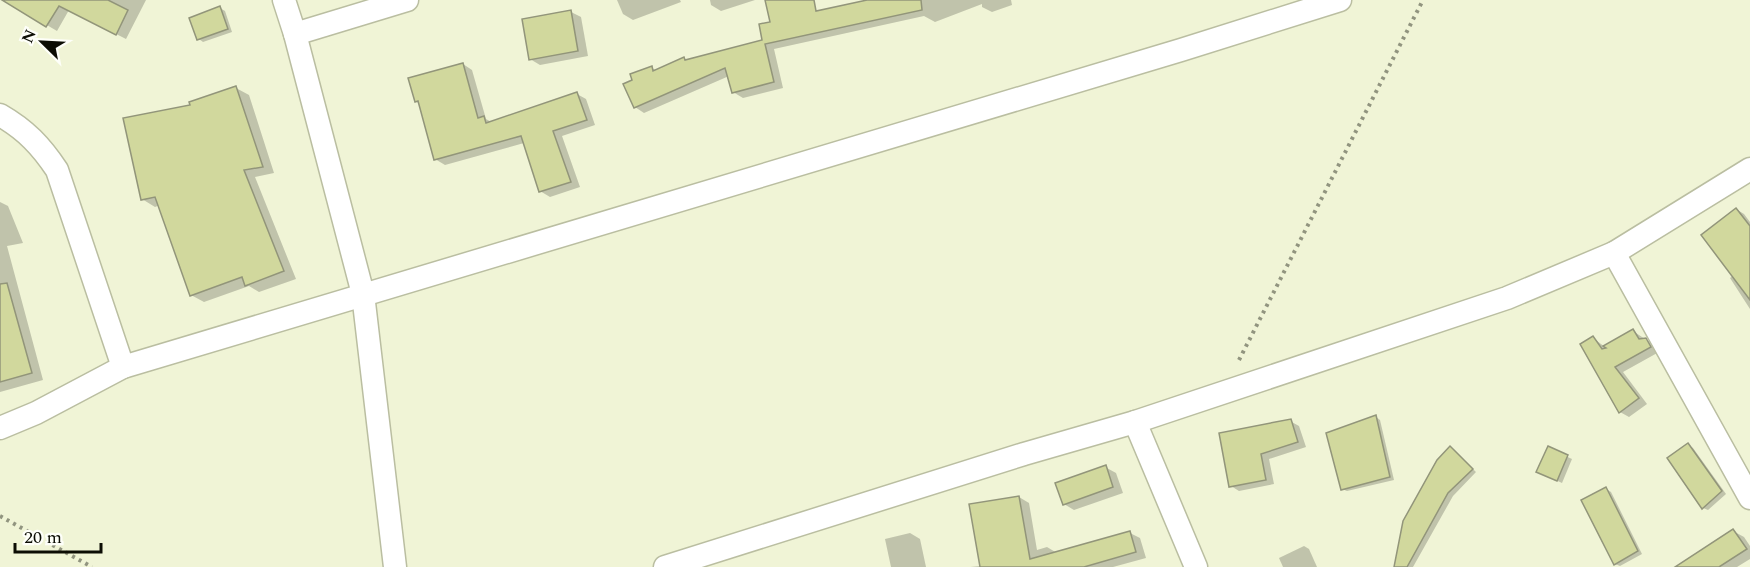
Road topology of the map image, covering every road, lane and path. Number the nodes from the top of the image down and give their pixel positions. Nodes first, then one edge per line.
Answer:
1 (284, 0) edge
2 (407, 0) edge
3 (1340, 0) edge
4 (1423, 0) edge
5 (294, 34) junction
6 (0, 115) edge
7 (1750, 169) edge
8 (1614, 253) junction
9 (363, 294) junction
10 (123, 367) junction
11 (1222, 393) junction
12 (1135, 422) junction
13 (0, 428) edge
14 (1750, 498) edge
15 (0, 516) edge
16 (92, 567) edge
17 (395, 567) edge
18 (665, 567) edge
19 (1196, 567) edge

1 - 5 street
2 - 5 street
3 - 9 street
4 - 11 path
5 - 9 street
6 - 10 street
7 - 8 street
8 - 11 street
8 - 14 street
9 - 10 street
9 - 17 street
10 - 13 street
11 - 12 street
12 - 18 street
12 - 19 street
15 - 16 path

